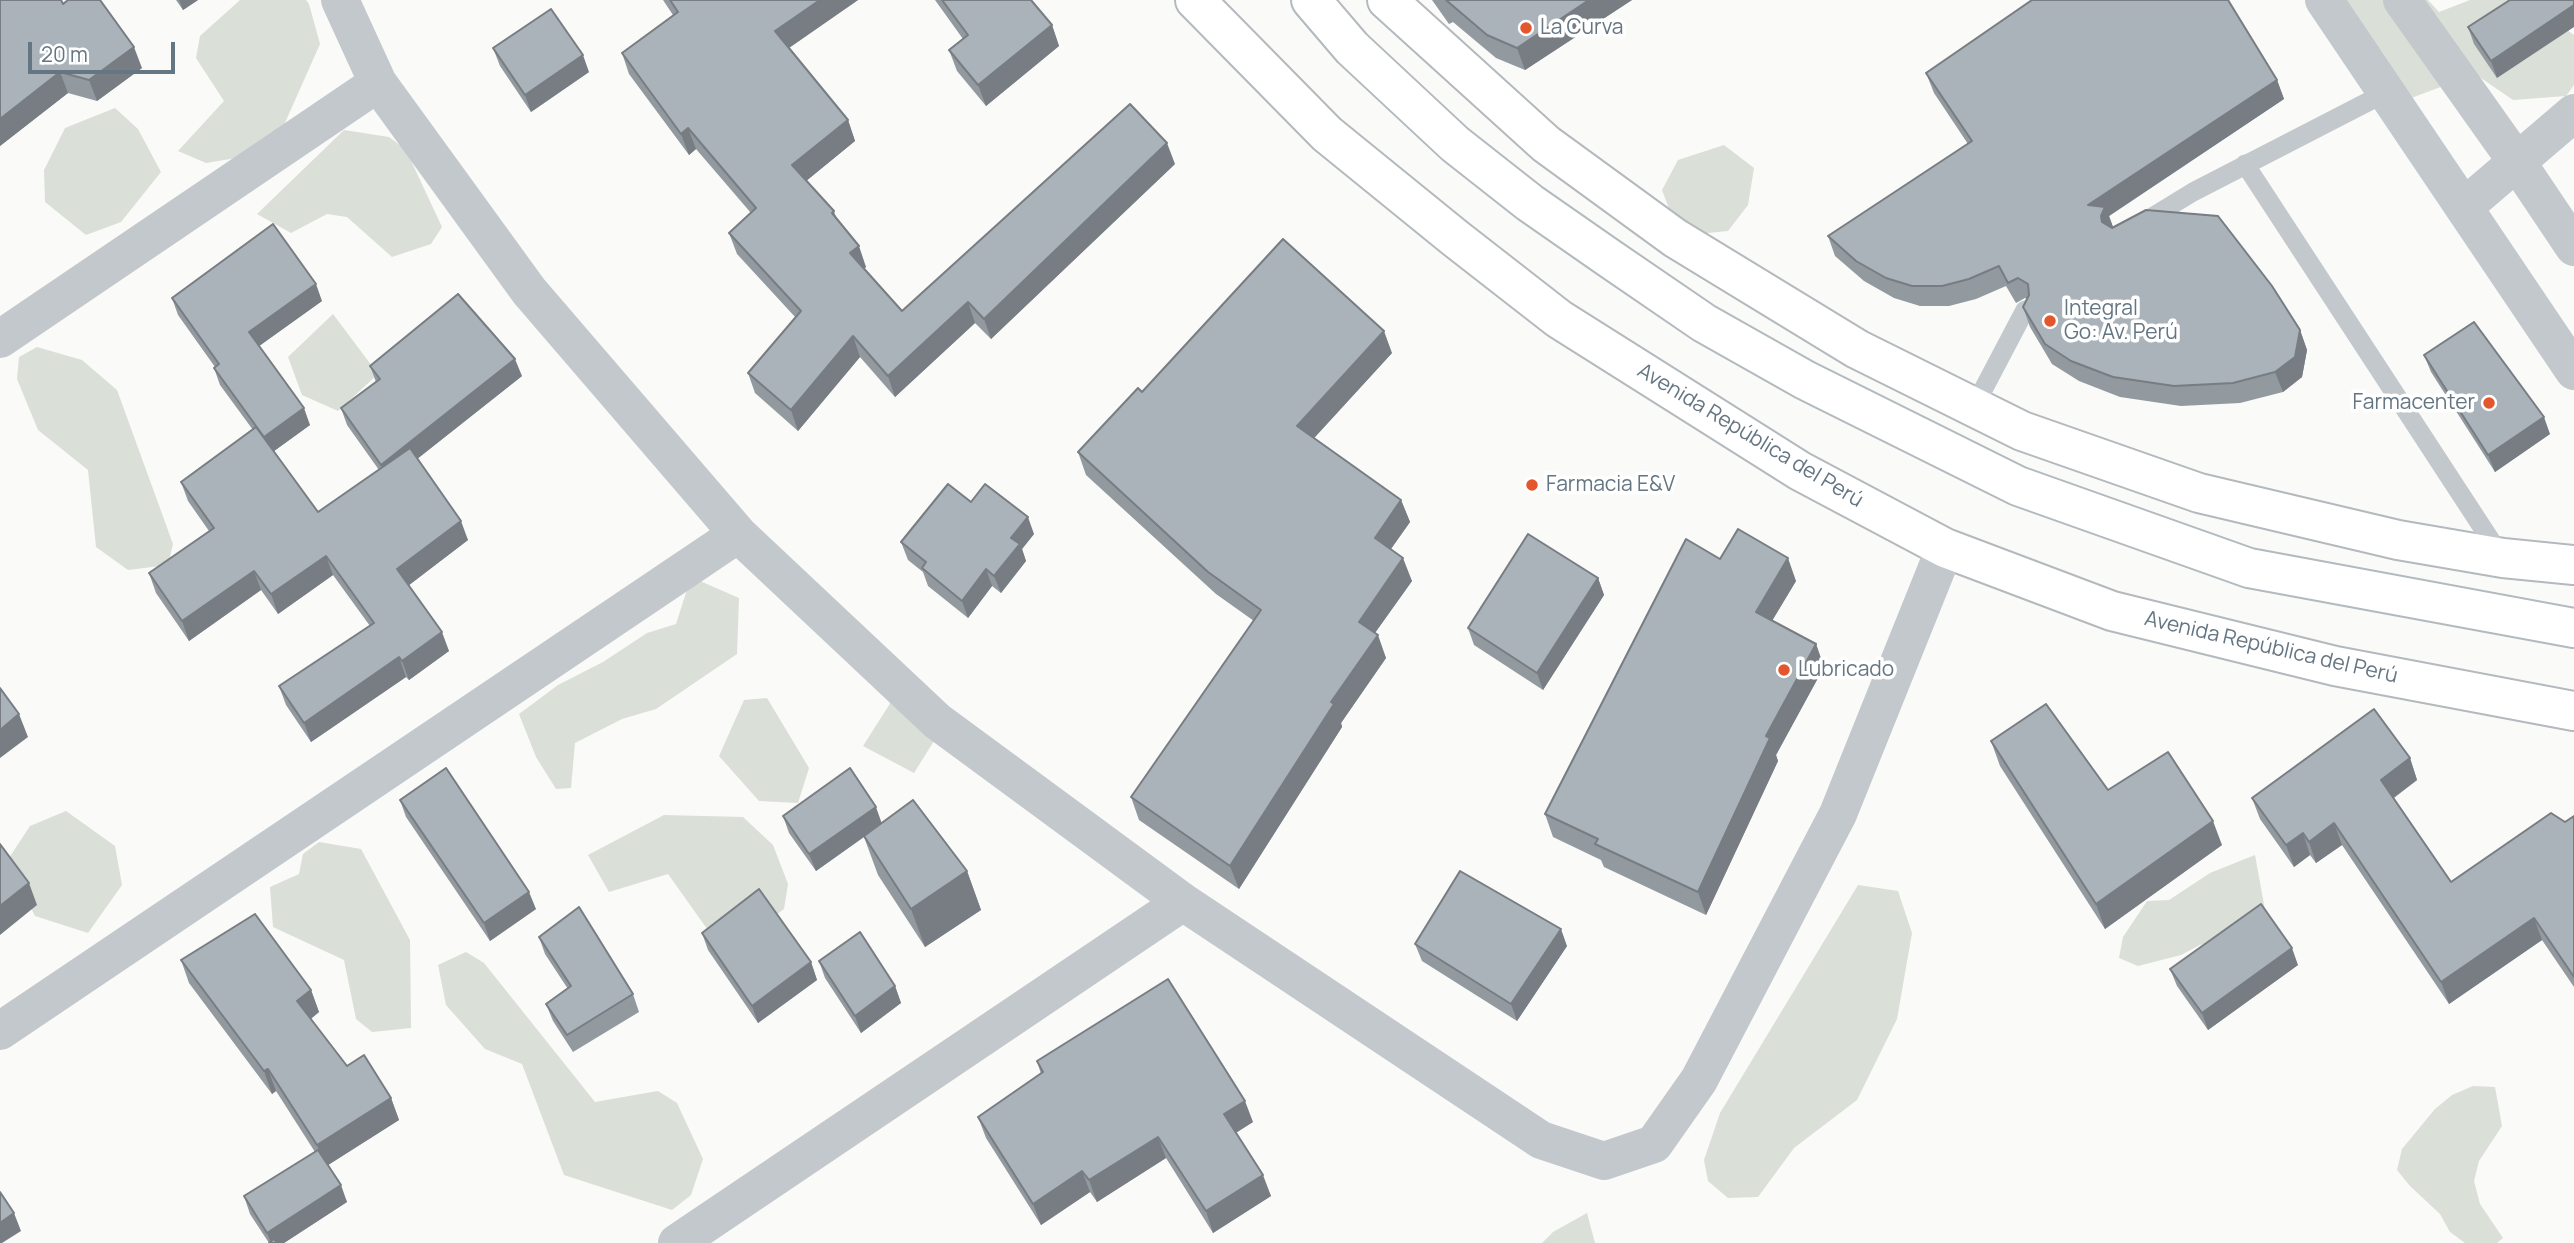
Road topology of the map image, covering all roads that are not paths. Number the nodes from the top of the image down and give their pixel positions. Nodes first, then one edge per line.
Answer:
1 (340, 0) edge
2 (1195, 0) edge
3 (1311, 0) edge
4 (1387, 0) edge
5 (2324, 0) edge
6 (2402, 0) edge
7 (378, 83) junction
8 (2387, 92) junction
9 (2574, 113) edge
10 (2517, 162) junction
11 (2245, 164) junction
12 (2464, 207) junction
13 (2120, 236) edge
14 (2574, 247) edge
15 (2025, 310) edge
16 (0, 340) edge
17 (2574, 371) edge
18 (1974, 407) junction
19 (738, 534) junction
20 (1945, 548) junction
21 (2503, 558) junction
22 (2574, 565) edge
23 (2574, 628) edge
24 (2574, 711) edge
25 (1183, 902) junction
26 (0, 1031) edge
27 (677, 1243) edge

1 - 7 street
2 - 20 main road, Avenida República del Perú
3 - 23 main road
4 - 18 main road
5 - 8 street
6 - 10 street
7 - 16 street
7 - 19 street
8 - 11 lane
8 - 12 street
9 - 10 street
10 - 12 street
10 - 14 street
11 - 13 lane
11 - 21 lane
12 - 17 street
15 - 18 lane
18 - 21 main road
19 - 25 street
19 - 26 street
20 - 24 main road, Avenida República del Perú
20 - 25 street
21 - 22 main road
25 - 27 street

